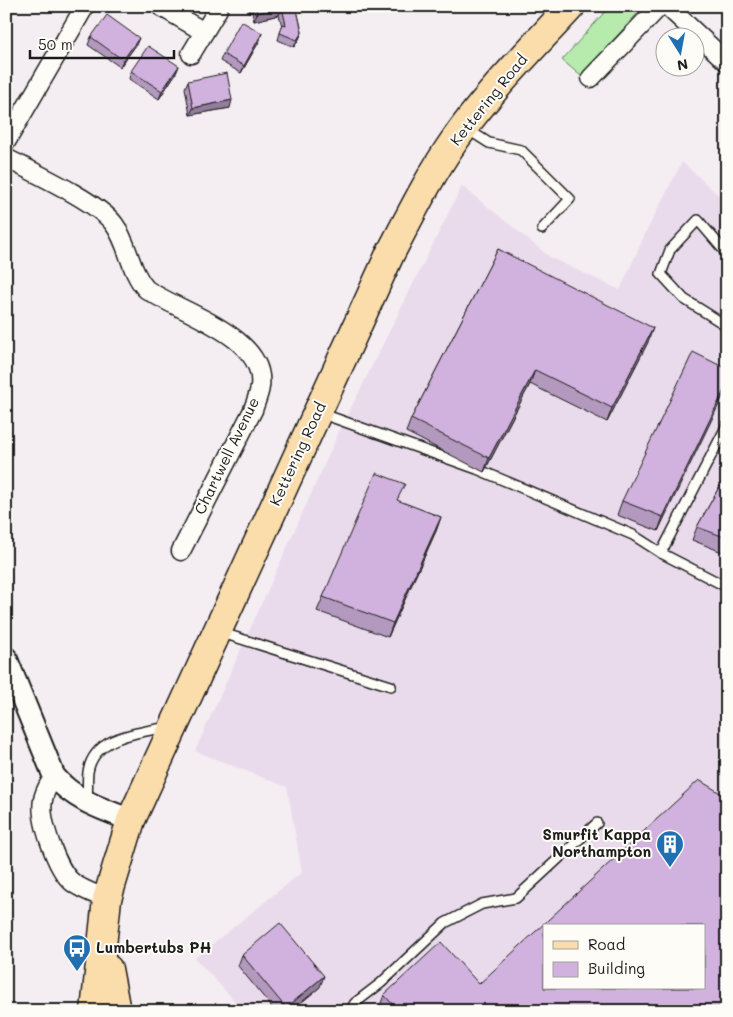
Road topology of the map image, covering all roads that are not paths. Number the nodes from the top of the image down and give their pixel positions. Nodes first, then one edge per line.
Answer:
1 (85, 6) edge
2 (160, 6) edge
3 (571, 6) edge
4 (660, 6) edge
5 (667, 6) edge
6 (218, 9) dead end
7 (204, 32) junction
8 (191, 54) dead end
9 (727, 62) edge
10 (591, 78) dead end
11 (465, 127) junction
12 (6, 142) edge
13 (6, 158) edge
14 (542, 229) dead end
15 (727, 254) edge
16 (727, 326) edge
17 (317, 412) junction
18 (727, 425) edge
19 (181, 551) dead end
20 (661, 553) junction
21 (727, 587) edge
22 (217, 632) junction
23 (6, 658) edge
24 (390, 686) dead end
25 (173, 727) junction
26 (54, 776) junction
27 (87, 803) junction
28 (131, 820) junction
29 (597, 823) dead end
30 (107, 899) junction
31 (103, 943) junction
32 (95, 1011) edge
33 (116, 1011) edge
34 (350, 1011) edge

1 - 12 street
2 - 7 street
3 - 11 main road, Kettering Road
4 - 10 street
5 - 9 street
6 - 7 street
7 - 8 street
11 - 14 lane
11 - 17 main road, Kettering Road
13 - 19 street, Chartwell Avenue
15 - 16 lane
17 - 20 lane
17 - 22 main road, Kettering Road
18 - 20 lane
20 - 21 lane
22 - 24 lane
22 - 25 main road, Kettering Road
23 - 26 street
25 - 27 lane
25 - 28 main road, Kettering Road
26 - 27 street
26 - 30 street
27 - 28 street
28 - 30 main road, Kettering Road
29 - 34 lane
30 - 31 main road, Kettering Road
31 - 32 main road, Kettering Road
31 - 33 main road, Kettering Road

